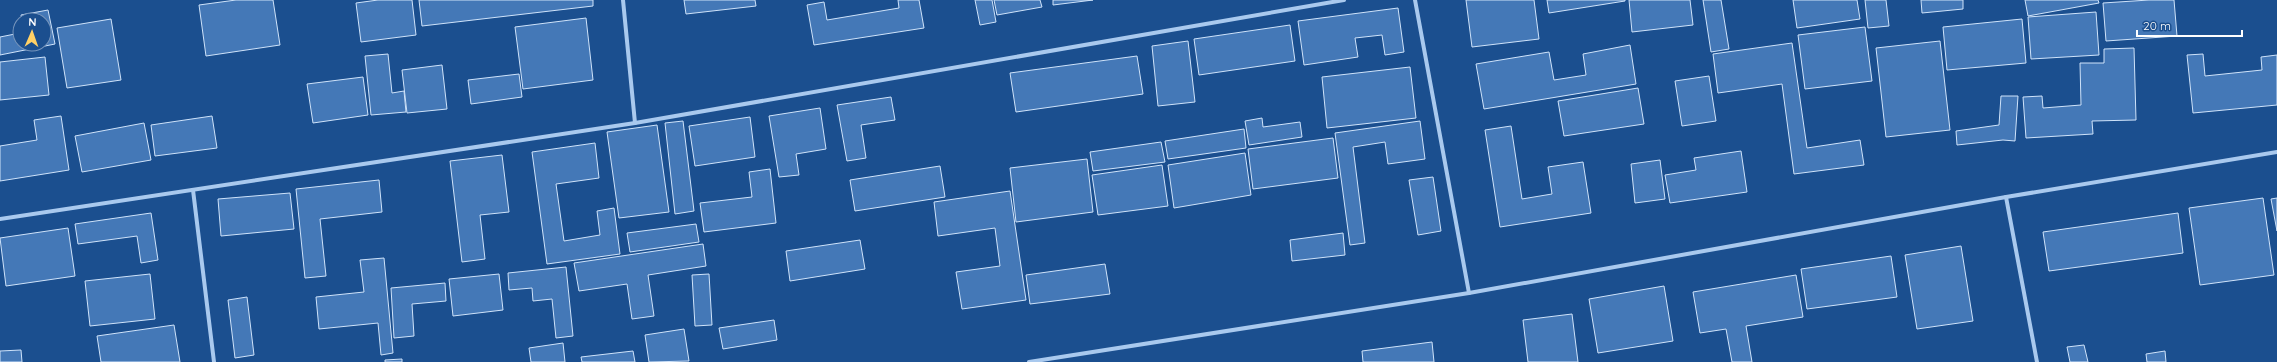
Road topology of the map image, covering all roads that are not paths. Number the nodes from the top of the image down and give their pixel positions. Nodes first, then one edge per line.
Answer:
1 (623, 0) edge
2 (1344, 0) edge
3 (1416, 0) edge
4 (635, 123) junction
5 (2277, 152) edge
6 (193, 190) junction
7 (2006, 197) junction
8 (0, 219) edge
9 (1469, 293) junction
10 (214, 362) edge
11 (1029, 362) edge
12 (2037, 362) edge

1 - 4 street
2 - 4 street
3 - 9 street
4 - 6 street
5 - 7 street
6 - 8 street
6 - 10 street
7 - 9 street
7 - 12 street
9 - 11 street

